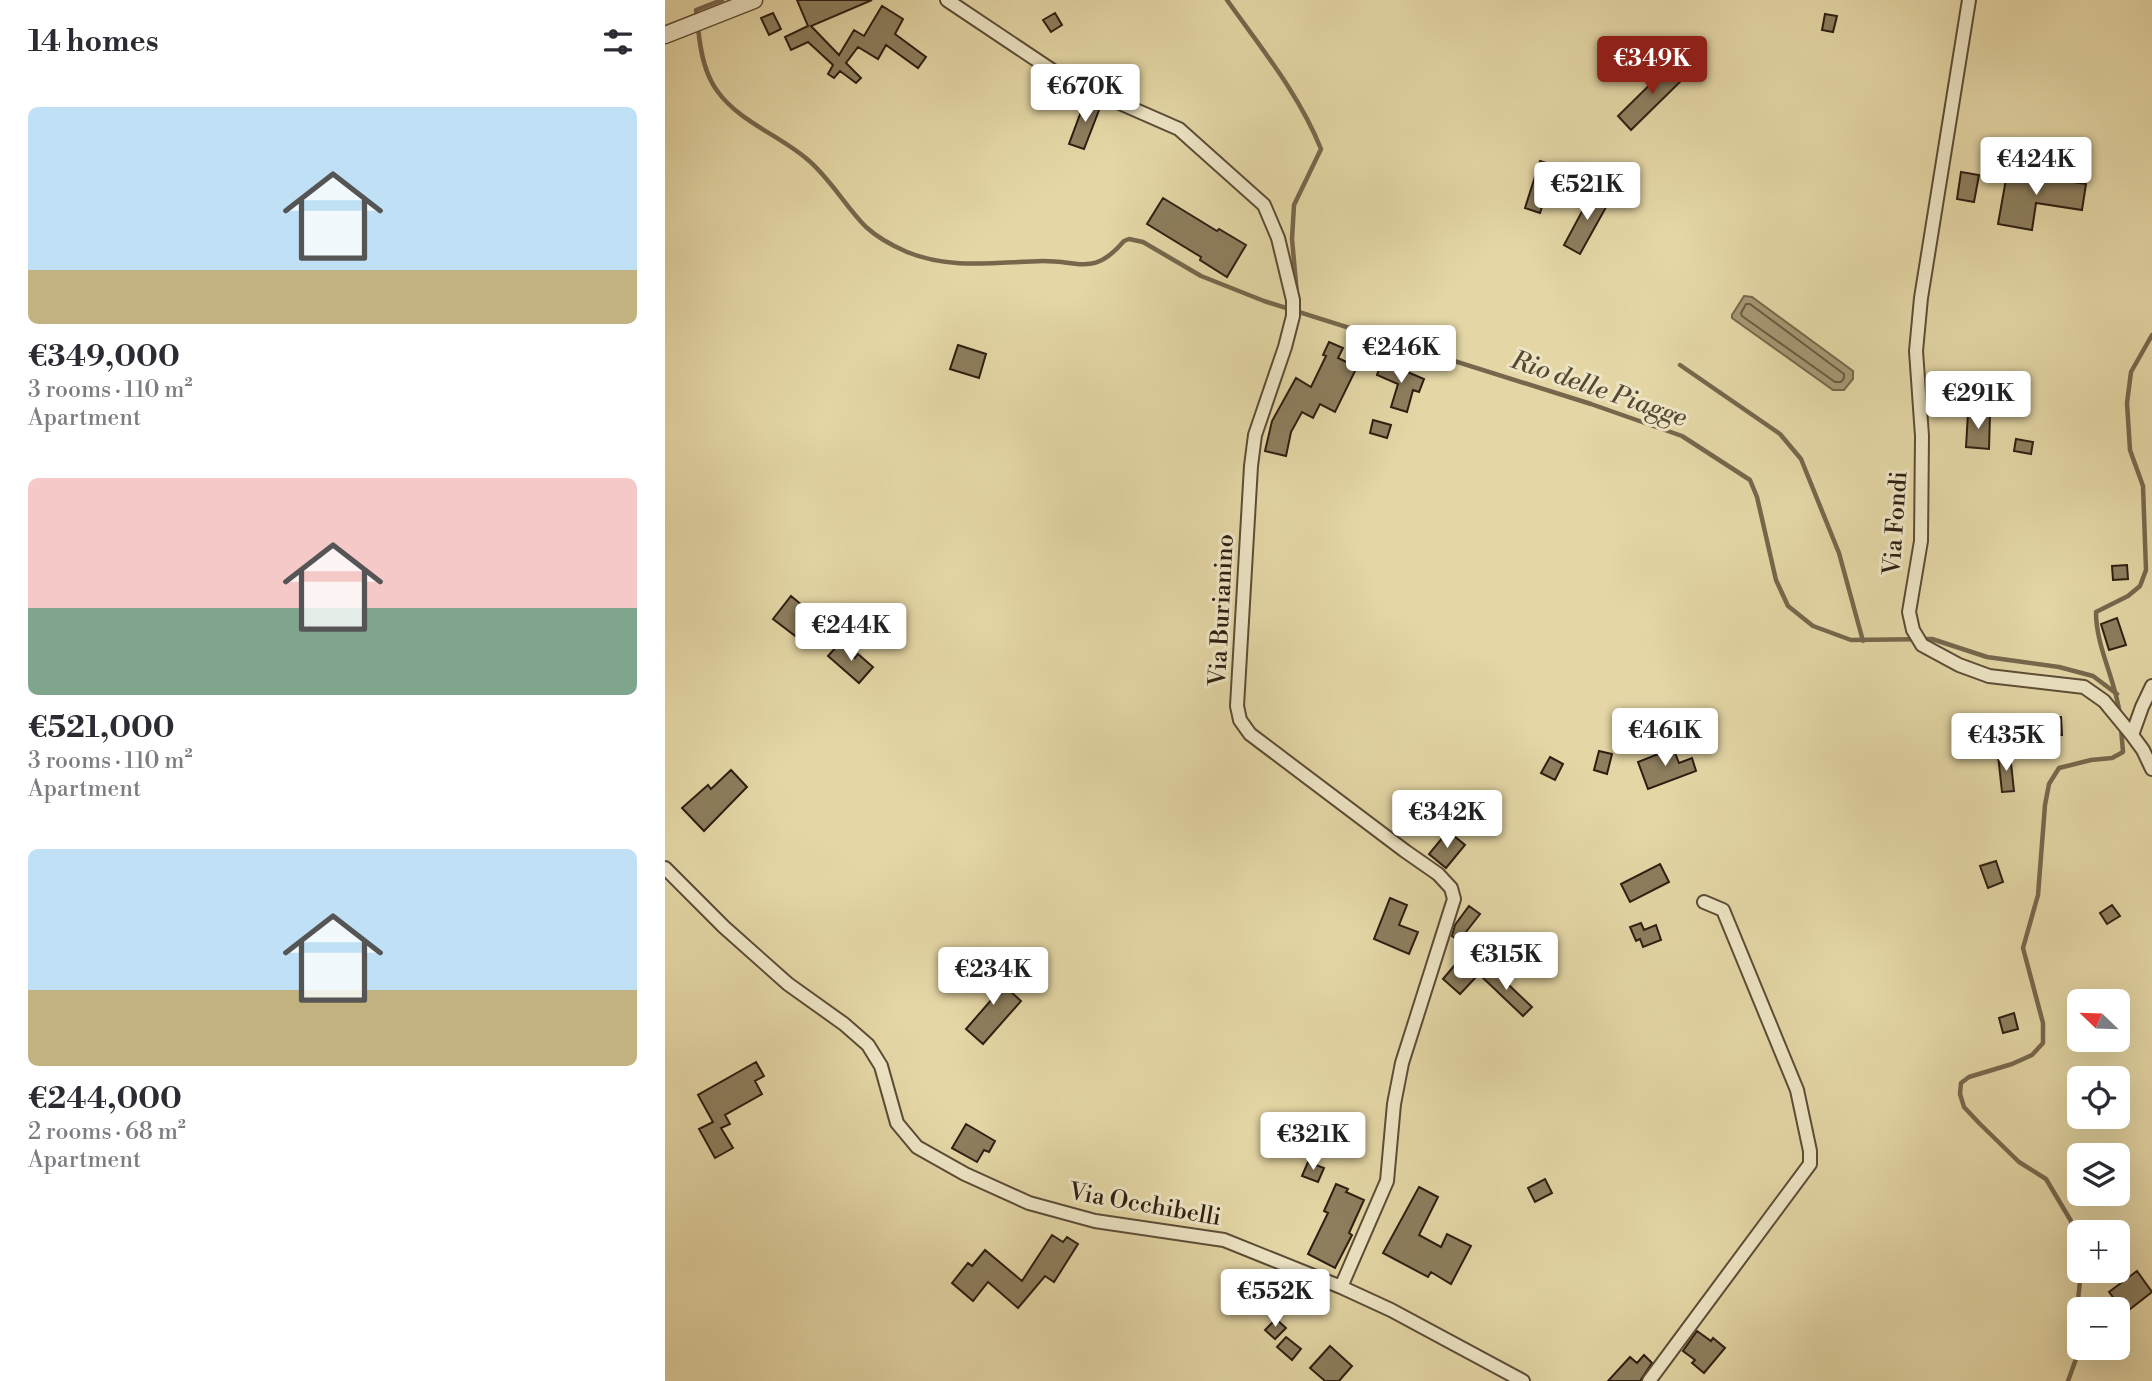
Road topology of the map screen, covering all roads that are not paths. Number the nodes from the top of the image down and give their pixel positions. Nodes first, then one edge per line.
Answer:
1 (754, 0) edge
2 (947, 0) edge
3 (1969, 0) edge
4 (665, 35) edge
5 (2152, 686) edge
6 (2132, 735) junction
7 (2152, 769) edge
8 (665, 868) edge
9 (1704, 902) dead end
10 (1341, 1287) junction
11 (1523, 1381) edge
12 (1649, 1381) edge

1 - 4 street
2 - 10 street, Via Burianino
3 - 6 street, Via Fondi
5 - 6 street
6 - 7 street, Via Fondi
8 - 10 street, Via Occhibelli
9 - 12 street
10 - 11 street, Via Occhibelli

